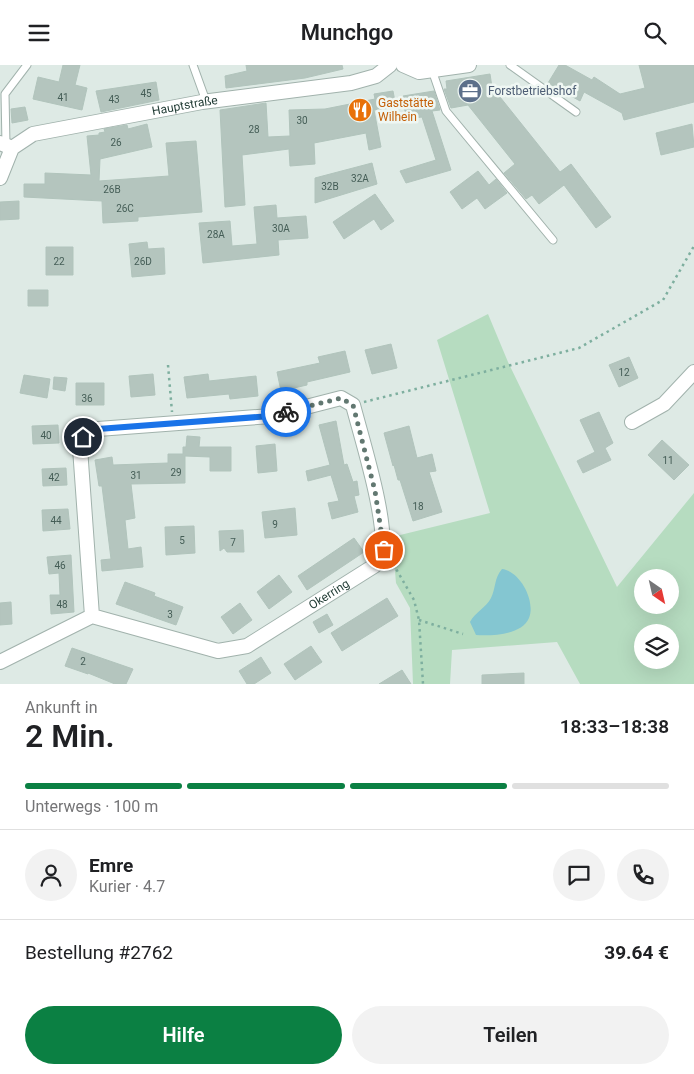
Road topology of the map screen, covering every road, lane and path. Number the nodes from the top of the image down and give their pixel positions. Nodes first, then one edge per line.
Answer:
1 (27, 65) edge
2 (193, 65) edge
3 (390, 65) edge
4 (402, 65) edge
5 (469, 65) edge
6 (510, 65) edge
7 (432, 70) junction
8 (206, 101) junction
9 (576, 112) dead end
10 (6, 145) edge
11 (0, 178) edge
12 (553, 240) dead end
13 (694, 246) edge
14 (168, 365) dead end
15 (694, 372) edge
16 (353, 405) junction
17 (632, 422) dead end
18 (173, 423) junction
19 (381, 559) junction
20 (92, 617) junction
21 (419, 620) junction
22 (463, 634) dead end
23 (0, 662) edge
24 (423, 684) edge

1 - 10 lane
2 - 8 lane
3 - 8 street, Hauptstraße
4 - 7 street
5 - 7 street
6 - 9 lane
7 - 12 lane
8 - 10 street, Hauptstraße
10 - 11 street
13 - 16 path
14 - 18 path
15 - 17 street
16 - 18 street
16 - 19 street
18 - 20 street
19 - 20 street, Okerring
19 - 21 path
20 - 23 street
21 - 22 path
21 - 24 path

